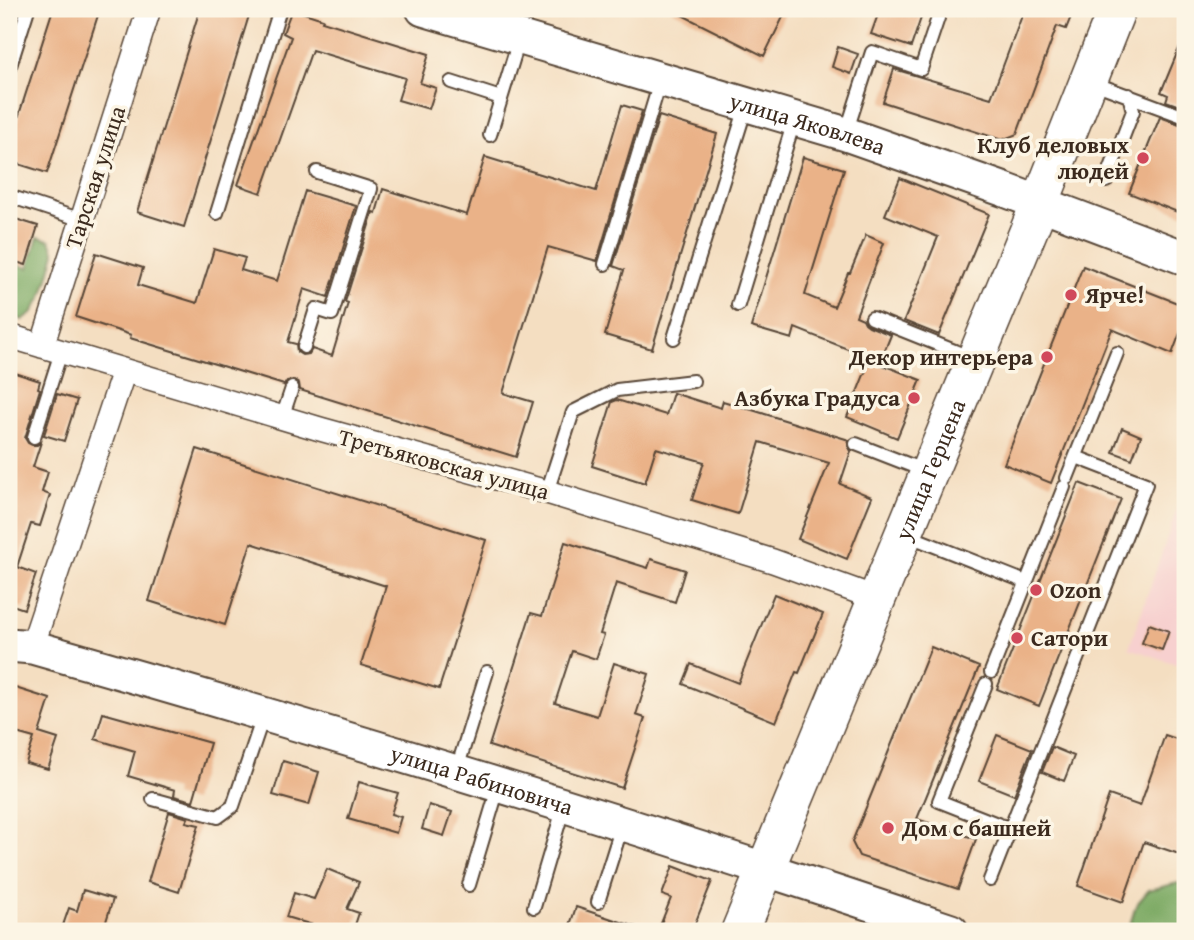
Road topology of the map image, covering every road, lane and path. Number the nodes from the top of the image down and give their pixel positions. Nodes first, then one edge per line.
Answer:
1 (28, 9) edge
2 (149, 9) edge
3 (280, 9) edge
4 (423, 9) edge
5 (941, 9) edge
6 (1117, 9) edge
7 (520, 37) junction
8 (9, 69) edge
9 (661, 78) junction
10 (1087, 80) junction
11 (451, 82) dead end
12 (1129, 96) junction
13 (501, 98) junction
14 (747, 103) junction
15 (1185, 117) edge
16 (795, 118) junction
17 (846, 134) junction
18 (490, 135) dead end
19 (317, 172) dead end
20 (1106, 181) dead end
21 (9, 196) edge
22 (1040, 202) junction
23 (217, 213) dead end
24 (82, 220) junction
25 (1185, 258) edge
26 (605, 264) dead end
27 (738, 304) dead end
28 (872, 318) dead end
29 (9, 336) edge
30 (674, 338) dead end
31 (304, 347) dead end
32 (52, 349) junction
33 (1117, 353) dead end
34 (975, 359) junction
35 (124, 371) junction
36 (693, 381) dead end
37 (292, 388) dead end
38 (282, 418) junction
39 (34, 437) dead end
40 (856, 444) dead end
41 (1076, 457) junction
42 (928, 472) junction
43 (547, 492) junction
44 (904, 533) junction
45 (1026, 582) junction
46 (878, 599) junction
47 (21, 646) edge
48 (991, 671) dead end
49 (487, 672) dead end
50 (986, 684) dead end
51 (264, 713) junction
52 (456, 772) junction
53 (499, 785) junction
54 (153, 799) dead end
55 (565, 805) junction
56 (622, 824) junction
57 (1010, 829) junction
58 (765, 870) junction
59 (990, 880) dead end
60 (469, 886) dead end
61 (598, 902) dead end
62 (534, 906) dead end
63 (740, 931) edge
64 (951, 931) edge

1 - 8 lane
2 - 24 street, Тарская улица
3 - 23 lane
4 - 7 street, улица Яковлева
5 - 17 lane
6 - 10 main road, улица Герцена
7 - 9 street, улица Яковлева
7 - 13 lane
9 - 14 street, улица Яковлева
9 - 26 lane
10 - 12 lane
10 - 22 main road, улица Герцена
11 - 13 lane
12 - 15 lane
12 - 20 lane
13 - 18 lane
14 - 16 street, улица Яковлева
14 - 30 lane
16 - 17 street, улица Яковлева
16 - 27 lane
17 - 22 street, улица Яковлева
19 - 31 lane
21 - 24 lane
22 - 25 street, улица Яковлева
22 - 34 main road, улица Герцена
24 - 32 street, Тарская улица
28 - 34 lane
29 - 32 street, Третьяковская улица
32 - 35 street, Третьяковская улица
32 - 39 lane
33 - 41 lane
34 - 42 main road, улица Герцена
35 - 38 street, Третьяковская улица
35 - 47 street
36 - 43 lane
37 - 38 lane
38 - 43 street, Третьяковская улица
40 - 42 lane
41 - 45 lane
41 - 57 lane
42 - 44 main road, улица Герцена
43 - 46 street, Третьяковская улица
44 - 45 lane
44 - 46 main road, улица Герцена
45 - 48 lane
46 - 58 main road, улица Герцена
47 - 51 street, улица Рабиновича
49 - 52 lane
50 - 57 lane
51 - 52 street, улица Рабиновича
51 - 54 lane
52 - 53 street, улица Рабиновича
53 - 55 street, улица Рабиновича
53 - 60 lane
55 - 56 street, улица Рабиновича
55 - 62 lane
56 - 58 street, улица Рабиновича
56 - 61 lane
57 - 59 lane
58 - 63 main road, улица Герцена
58 - 64 street, улица Рабиновича

